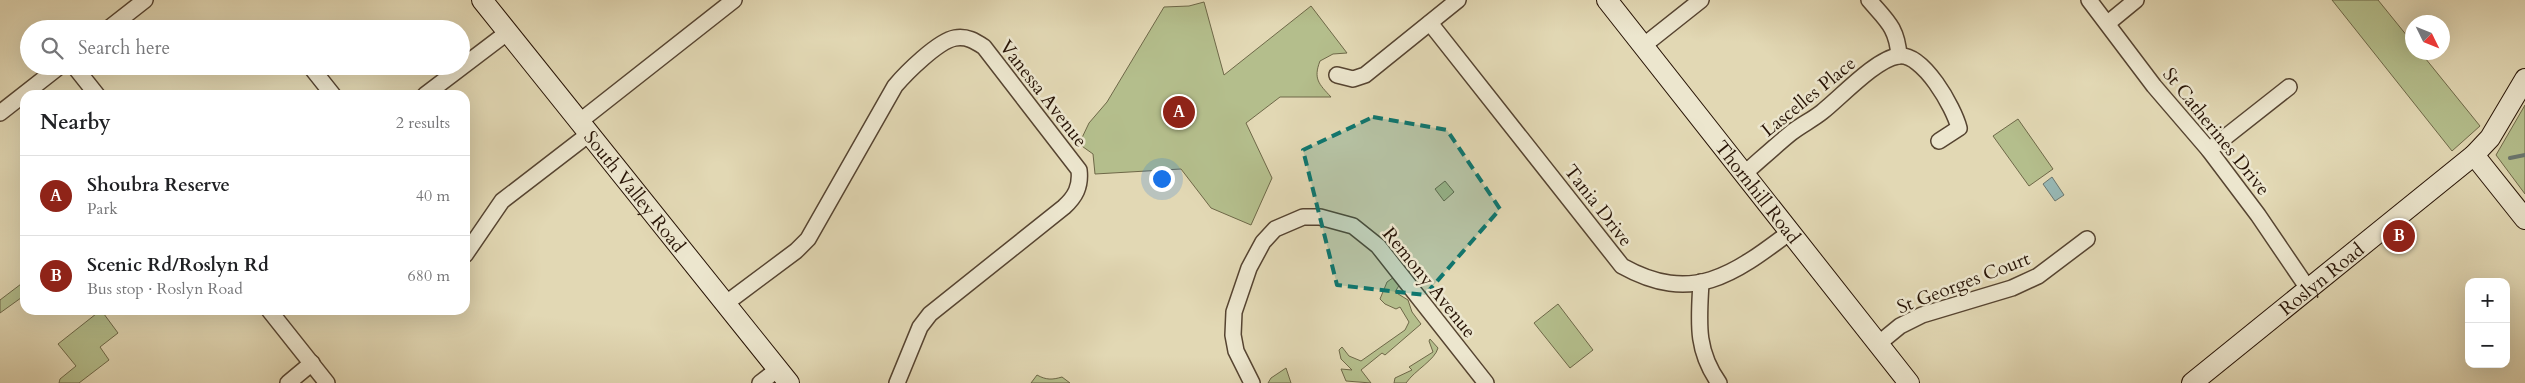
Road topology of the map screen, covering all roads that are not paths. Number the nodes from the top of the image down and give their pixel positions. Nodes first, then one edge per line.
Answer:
1 (144, 0) edge
2 (482, 0) edge
3 (734, 0) edge
4 (1458, 0) edge
5 (1607, 0) edge
6 (1702, 0) edge
7 (1868, 0) edge
8 (2089, 0) edge
9 (2136, 0) edge
10 (119, 20) edge
11 (1430, 23) junction
12 (2108, 23) junction
13 (508, 32) junction
14 (1643, 46) junction
15 (1899, 56) junction
16 (470, 61) edge
17 (49, 75) edge
18 (81, 75) edge
19 (317, 75) edge
20 (451, 75) edge
21 (1337, 75) dead end
22 (2525, 80) edge
23 (2290, 87) dead end
24 (29, 90) edge
25 (93, 90) edge
26 (329, 90) edge
27 (432, 90) edge
28 (20, 97) edge
29 (0, 113) edge
30 (584, 128) junction
31 (1939, 140) dead end
32 (2209, 150) junction
33 (2474, 155) junction
34 (1745, 173) junction
35 (2525, 220) edge
36 (1790, 232) junction
37 (2087, 238) dead end
38 (470, 248) edge
39 (1701, 282) junction
40 (2309, 290) junction
41 (725, 304) junction
42 (273, 315) edge
43 (1878, 344) junction
44 (312, 363) junction
45 (783, 376) edge
46 (288, 383) edge
47 (327, 383) edge
48 (760, 383) edge
49 (897, 383) edge
50 (1252, 383) edge
51 (1486, 383) edge
52 (1719, 383) edge
53 (1909, 383) edge
54 (2192, 383) edge

1 - 10 street
2 - 13 street, South Valley Road
3 - 30 street
4 - 11 street
5 - 14 street, Thornhill Road
6 - 14 street
7 - 15 street
8 - 12 street, St Catherines Drive
9 - 12 street
11 - 21 street
11 - 39 street, Tania Drive
12 - 32 street, St Catherines Drive
13 - 16 street
13 - 30 street, South Valley Road
14 - 34 street, Thornhill Road
15 - 31 street
15 - 34 street, Lascelles Place
17 - 24 street
18 - 25 street
19 - 26 street
20 - 27 street
22 - 33 street, Roslyn Road
23 - 32 street
28 - 29 street
30 - 38 street
30 - 41 street, South Valley Road
32 - 40 street, St Catherines Drive
33 - 35 street
33 - 40 street, Roslyn Road
34 - 36 street, Thornhill Road
36 - 39 street, Tania Drive
36 - 43 street, Thornhill Road
37 - 43 street, St Georges Court
39 - 52 street
40 - 54 street, Roslyn Road
41 - 45 street, South Valley Road
41 - 49 street, Vanessa Avenue
42 - 44 street
43 - 53 street, Thornhill Road
44 - 46 street
44 - 47 street
45 - 48 street
50 - 51 street, Remony Avenue

